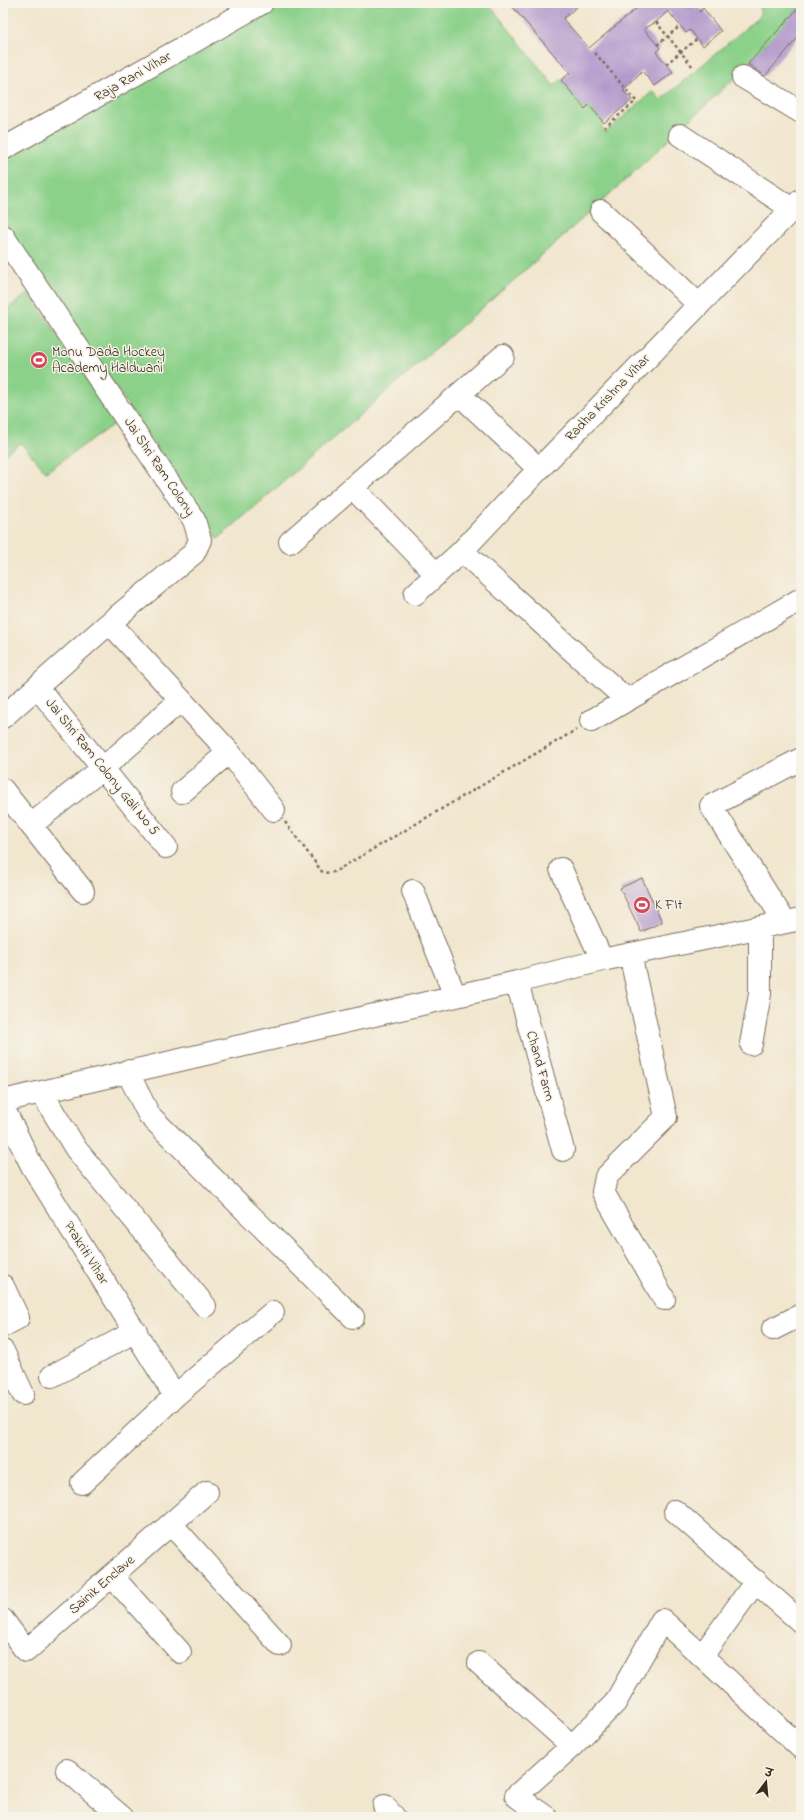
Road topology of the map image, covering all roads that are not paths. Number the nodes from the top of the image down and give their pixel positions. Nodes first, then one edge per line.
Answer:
1 (262, 3) edge
2 (743, 77) dead end
3 (801, 112) edge
4 (680, 135) dead end
5 (3, 149) edge
6 (796, 204) edge
7 (601, 211) dead end
8 (3, 236) edge
9 (699, 304) junction
10 (503, 356) dead end
11 (460, 394) junction
12 (539, 469) junction
13 (353, 488) junction
14 (290, 542) dead end
15 (462, 551) junction
16 (436, 574) junction
17 (415, 594) dead end
18 (801, 599) edge
19 (110, 623) junction
20 (38, 688) junction
21 (181, 700) junction
22 (626, 700) junction
23 (3, 718) edge
24 (591, 721) road end
25 (229, 752) junction
26 (801, 759) edge
27 (102, 768) junction
28 (3, 790) edge
29 (182, 792) dead end
30 (277, 814) road end
31 (31, 825) junction
32 (166, 847) dead end
33 (561, 869) dead end
34 (83, 891) dead end
35 (413, 891) dead end
36 (793, 921) edge
37 (760, 928) junction
38 (630, 954) junction
39 (602, 960) junction
40 (516, 982) junction
41 (455, 996) junction
42 (751, 1044) dead end
43 (127, 1072) junction
44 (41, 1092) junction
45 (3, 1101) edge
46 (3, 1107) edge
47 (563, 1150) dead end
48 (3, 1286) edge
49 (664, 1299) dead end
50 (205, 1306) dead end
51 (273, 1312) dead end
52 (801, 1316) edge
53 (353, 1317) dead end
54 (3, 1326) edge
55 (773, 1329) dead end
56 (136, 1331) junction
57 (3, 1351) edge
58 (52, 1376) dead end
59 (23, 1394) dead end
60 (175, 1396) junction
61 (82, 1483) dead end
62 (208, 1492) dead end
63 (676, 1511) dead end
64 (171, 1524) junction
65 (112, 1576) junction
66 (756, 1581) junction
67 (3, 1620) edge
68 (801, 1622) edge
69 (280, 1645) dead end
70 (180, 1652) dead end
71 (702, 1656) junction
72 (479, 1663) dead end
73 (572, 1746) junction
74 (801, 1748) edge
75 (67, 1770) dead end
76 (122, 1817) edge
77 (546, 1817) edge

1 - 5 street, Raja Rani Vihar
2 - 3 street
4 - 6 street
6 - 9 street, Radha Krishna Vihar
7 - 9 street
8 - 19 street, Jai Shri Ram Colony
9 - 12 street, Radha Krishna Vihar
10 - 11 street
11 - 12 street
11 - 13 street
12 - 15 street, Radha Krishna Vihar
13 - 14 street
13 - 16 street
15 - 16 street, Radha Krishna Vihar
15 - 22 street
16 - 17 street, Radha Krishna Vihar
18 - 22 street
19 - 20 street, Jai Shri Ram Colony
19 - 21 street
20 - 23 street, Jai Shri Ram Colony
20 - 27 street, Jai Shri Ram Colony Gali No 5
21 - 25 street
21 - 27 street
22 - 24 street
25 - 29 street
25 - 30 street
26 - 36 street
27 - 31 street
27 - 32 street, Jai Shri Ram Colony Gali No 5
28 - 31 street
31 - 34 street
33 - 39 street
35 - 41 street
36 - 37 street
37 - 38 street
37 - 42 street
38 - 39 street
38 - 49 street
39 - 40 street
40 - 41 street
40 - 47 street, Chand Farm
41 - 43 street
43 - 44 street
43 - 53 street
44 - 45 street
44 - 50 street
46 - 56 street, Prakriti Vihar
48 - 54 street
51 - 60 street
52 - 55 street
56 - 58 street
56 - 60 street, Prakriti Vihar
57 - 59 street
60 - 61 street
62 - 64 street, Sainik Enclave
63 - 66 street
64 - 65 street, Sainik Enclave
64 - 69 street
65 - 67 street, Sainik Enclave
65 - 70 street
66 - 68 street
66 - 71 street
71 - 73 street
71 - 74 street
72 - 73 street
73 - 77 street
75 - 76 street

